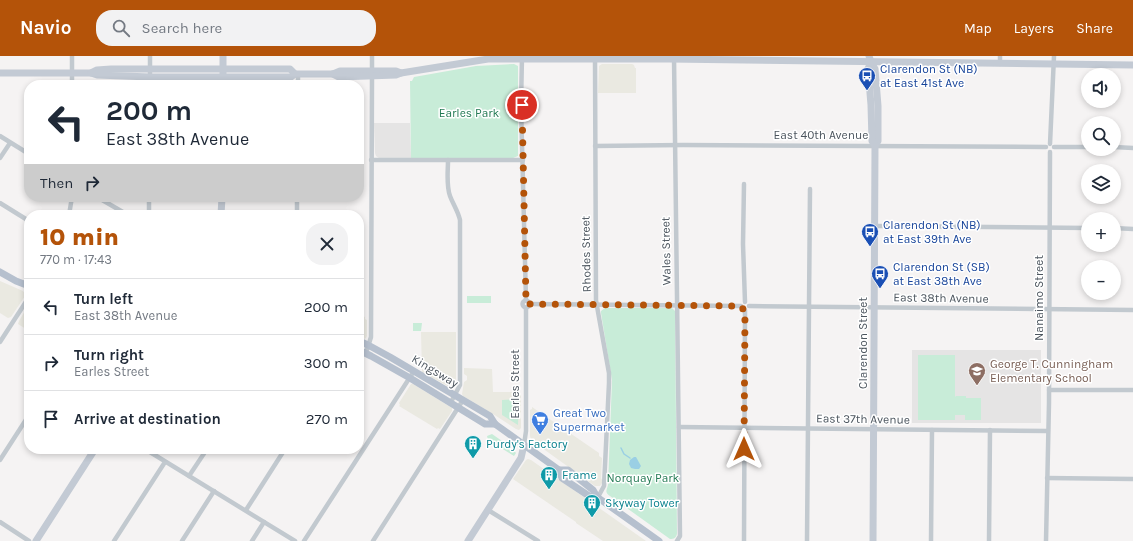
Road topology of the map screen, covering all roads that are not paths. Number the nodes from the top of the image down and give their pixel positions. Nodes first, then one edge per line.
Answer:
1 (72, 56) edge
2 (150, 56) edge
3 (223, 56) edge
4 (372, 56) edge
5 (1054, 56) edge
6 (522, 57) edge
7 (595, 57) edge
8 (674, 58) edge
9 (870, 59) edge
10 (933, 59) edge
11 (1000, 60) edge
12 (1053, 64) junction
13 (1133, 65) edge
14 (0, 73) edge
15 (72, 73) junction
16 (150, 73) junction
17 (223, 73) junction
18 (296, 74) junction
19 (372, 74) junction
20 (72, 80) edge
21 (150, 80) edge
22 (223, 80) edge
23 (297, 80) edge
24 (0, 136) edge
25 (10, 143) junction
26 (675, 145) junction
27 (1048, 145) junction
28 (595, 146) junction
29 (875, 146) junction
30 (1054, 147) junction
31 (1081, 147) edge
32 (1121, 148) edge
33 (1133, 148) edge
34 (24, 151) edge
35 (1050, 152) junction
36 (0, 158) edge
37 (371, 160) junction
38 (448, 160) junction
39 (522, 160) junction
40 (744, 184) dead end
41 (810, 189) dead end
42 (106, 202) edge
43 (0, 203) edge
44 (119, 210) edge
45 (24, 218) edge
46 (875, 226) junction
47 (1050, 228) junction
48 (1081, 228) edge
49 (1121, 228) edge
50 (1133, 229) edge
51 (0, 272) edge
52 (24, 284) edge
53 (527, 304) junction
54 (24, 305) edge
55 (597, 305) junction
56 (677, 305) junction
57 (744, 306) junction
58 (810, 307) junction
59 (874, 307) junction
60 (1049, 309) junction
61 (1133, 310) edge
62 (0, 342) edge
63 (364, 343) edge
64 (368, 345) junction
65 (364, 349) edge
66 (364, 352) edge
67 (412, 374) junction
68 (1049, 390) junction
69 (1133, 390) edge
70 (455, 395) junction
71 (463, 400) junction
72 (451, 402) junction
73 (459, 407) junction
74 (24, 423) edge
75 (495, 424) junction
76 (679, 427) junction
77 (744, 427) junction
78 (809, 428) junction
79 (874, 429) junction
80 (932, 430) junction
81 (990, 430) junction
82 (1048, 431) junction
83 (524, 445) junction
84 (364, 448) edge
85 (92, 454) edge
86 (153, 454) edge
87 (204, 454) edge
88 (282, 454) edge
89 (360, 454) edge
90 (0, 460) edge
91 (165, 462) junction
92 (189, 476) junction
93 (1047, 478) junction
94 (1133, 479) edge
95 (214, 491) junction
96 (598, 497) junction
97 (246, 510) junction
98 (488, 510) junction
99 (0, 522) edge
100 (264, 522) junction
101 (29, 541) edge
102 (36, 541) edge
103 (114, 541) edge
104 (182, 541) edge
105 (252, 541) edge
106 (294, 541) edge
107 (304, 541) edge
108 (373, 541) edge
109 (468, 541) edge
110 (538, 541) edge
111 (659, 541) edge
112 (677, 541) edge
113 (744, 541) edge
114 (807, 541) edge
115 (873, 541) edge
116 (931, 541) edge
117 (989, 541) edge
118 (1046, 541) edge

1 - 15 street
2 - 16 street
3 - 17 main road
4 - 19 street
5 - 12 street
6 - 7 main road
6 - 19 main road
6 - 39 street, Earles Street
7 - 8 main road
7 - 28 street, Rhodes Street
8 - 9 main road
8 - 26 street, Wales Street
9 - 10 main road
9 - 29 main road, Clarendon Street
10 - 11 main road
11 - 12 main road
12 - 13 main road
12 - 27 street
14 - 15 main road
15 - 16 main road
15 - 20 street
16 - 17 main road
16 - 21 street
17 - 18 main road
17 - 22 main road
18 - 19 main road
18 - 23 street
19 - 37 street
24 - 25 street
25 - 34 street
25 - 36 street
26 - 28 street, East 40th Avenue
26 - 29 street, East 40th Avenue
26 - 56 street, Wales Street
27 - 29 street, East 40th Avenue
27 - 30 street
27 - 35 street
28 - 55 street, Rhodes Street
29 - 46 main road, Clarendon Street
30 - 31 street
30 - 35 street
32 - 33 street
35 - 47 street, Nanaimo Street
37 - 38 street
37 - 64 street
38 - 39 street
38 - 70 street
39 - 53 street, Earles Street
40 - 57 street
41 - 58 street
42 - 44 street
43 - 45 street
46 - 47 street
46 - 59 main road, Clarendon Street
47 - 48 street
47 - 60 street, Nanaimo Street
49 - 50 street
51 - 52 main road
53 - 55 street
53 - 83 street, Earles Street
54 - 62 street
55 - 56 street
55 - 96 street, Rhodes Street
56 - 57 street
56 - 76 street, Wales Street
57 - 58 street, East 38th Avenue
57 - 77 street
58 - 59 street, East 38th Avenue
58 - 78 street
59 - 60 street, East 38th Avenue
59 - 79 main road, Clarendon Street
60 - 61 street, East 38th Avenue
60 - 68 street, Nanaimo Street
63 - 64 main road, Kingsway
64 - 65 street
64 - 67 main road, Kingsway
66 - 67 main road, Kingsway
67 - 70 main road, Kingsway
67 - 72 main road, Kingsway
67 - 84 street
68 - 69 street
68 - 82 street, Nanaimo Street
70 - 71 main road, Kingsway
70 - 72 street
71 - 73 street
71 - 75 main road, Kingsway
72 - 73 main road, Kingsway
73 - 75 main road, Kingsway
73 - 108 street
74 - 90 street
75 - 83 main road, Kingsway
76 - 77 street, East 37th Avenue
76 - 112 street, Wales Street
77 - 78 street, East 37th Avenue
77 - 113 street
78 - 79 street, East 37th Avenue
78 - 114 street
79 - 80 street, East 37th Avenue
79 - 115 main road, Clarendon Street
80 - 81 street, East 37th Avenue
80 - 116 street
81 - 82 street, East 37th Avenue
81 - 117 street
82 - 93 street, Nanaimo Street
83 - 96 main road, Kingsway
83 - 98 main road, Earles Street
85 - 102 main road
86 - 91 street
87 - 92 street
88 - 97 street
89 - 107 street
91 - 92 street
91 - 103 street
92 - 95 street
93 - 94 street
93 - 118 street, Nanaimo Street
95 - 97 street
95 - 104 street
96 - 111 main road, Kingsway
97 - 100 street
98 - 109 main road, Earles Street
98 - 110 street
99 - 101 street
100 - 105 street
100 - 106 street

